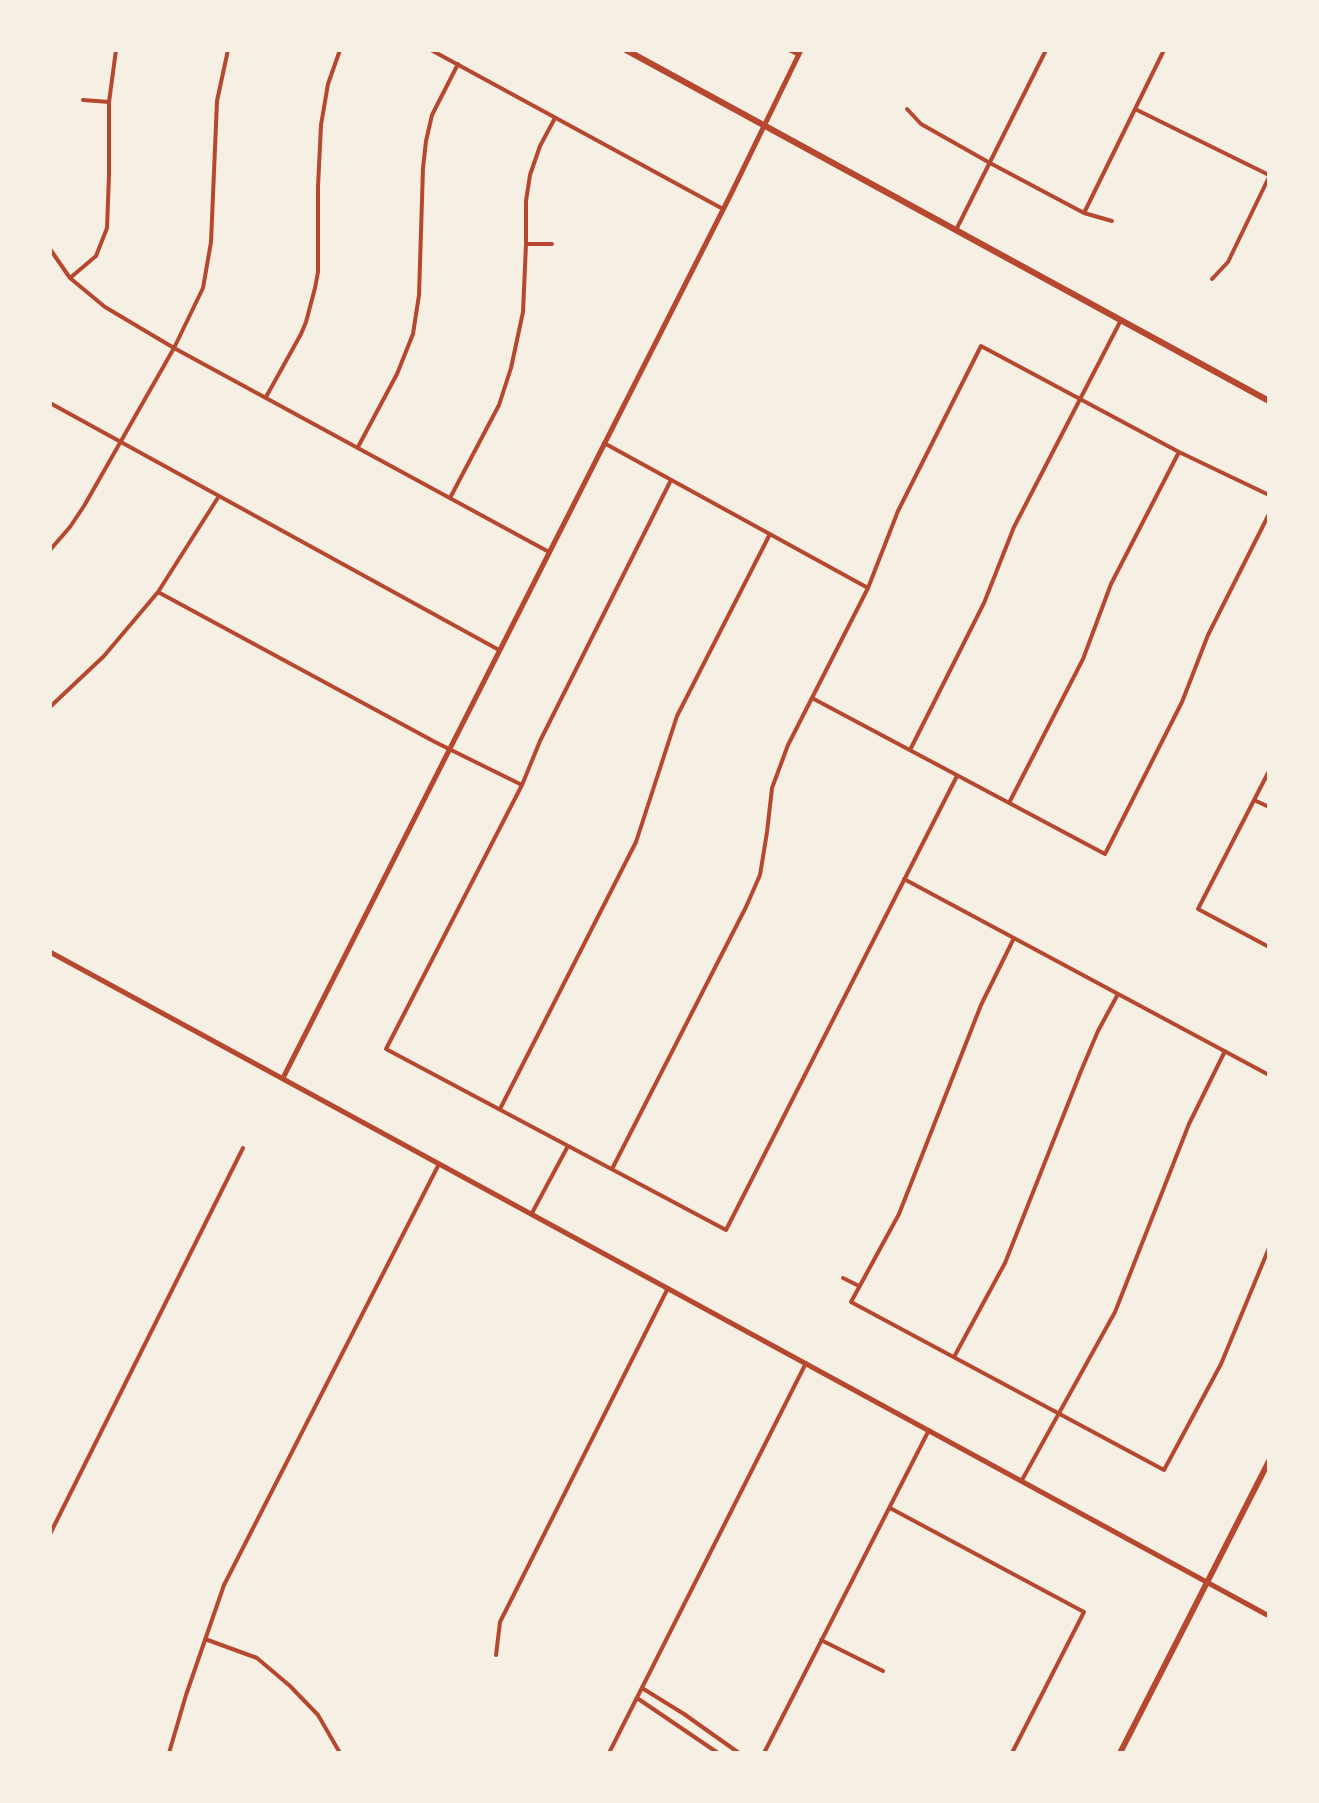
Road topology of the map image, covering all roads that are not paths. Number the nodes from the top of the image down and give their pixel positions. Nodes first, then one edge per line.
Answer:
1 (116, 50) edge
2 (228, 50) edge
3 (340, 50) edge
4 (431, 50) edge
5 (626, 50) edge
6 (789, 50) edge
7 (1046, 50) edge
8 (1164, 50) edge
9 (800, 53) edge
10 (458, 64) junction
11 (83, 100) dead end
12 (109, 102) junction
13 (907, 109) dead end
14 (1135, 109) junction
15 (555, 118) junction
16 (764, 125) junction
17 (990, 163) junction
18 (1269, 176) edge
19 (723, 209) junction
20 (1084, 213) junction
21 (1112, 221) dead end
22 (956, 230) junction
23 (526, 244) junction
24 (552, 244) dead end
25 (50, 249) edge
26 (70, 278) junction
27 (1212, 279) dead end
28 (1121, 320) junction
29 (174, 348) junction
30 (266, 398) junction
31 (1080, 399) junction
32 (1269, 401) edge
33 (50, 403) edge
34 (120, 442) junction
35 (604, 443) junction
36 (358, 447) junction
37 (1179, 452) junction
38 (671, 480) junction
39 (1269, 495) edge
40 (219, 496) junction
41 (450, 499) junction
42 (1269, 514) edge
43 (770, 534) junction
44 (50, 550) edge
45 (549, 552) junction
46 (868, 588) junction
47 (158, 592) junction
48 (499, 650) junction
49 (812, 698) junction
50 (50, 707) edge
51 (449, 749) junction
52 (910, 750) junction
53 (1269, 771) edge
54 (957, 776) junction
55 (522, 785) junction
56 (1254, 800) junction
57 (1009, 803) junction
58 (1269, 807) edge
59 (904, 879) junction
60 (1014, 938) junction
61 (1269, 947) edge
62 (50, 952) edge
63 (1118, 994) junction
64 (1225, 1051) junction
65 (1269, 1075) edge
66 (283, 1078) junction
67 (500, 1109) junction
68 (568, 1146) junction
69 (243, 1148) dead end
70 (439, 1163) junction
71 (612, 1169) junction
72 (532, 1213) junction
73 (1269, 1248) edge
74 (1267, 1260) edge
75 (843, 1278) dead end
76 (859, 1286) junction
77 (668, 1288) junction
78 (954, 1357) junction
79 (806, 1363) junction
80 (1059, 1414) junction
81 (929, 1430) junction
82 (1269, 1461) edge
83 (1022, 1480) junction
84 (890, 1508) junction
85 (50, 1534) edge
86 (1208, 1582) junction
87 (1269, 1616) edge
88 (205, 1639) junction
89 (821, 1640) junction
90 (496, 1655) dead end
91 (883, 1671) dead end
92 (642, 1688) junction
93 (637, 1698) junction
94 (169, 1753) edge
95 (340, 1753) edge
96 (609, 1753) edge
97 (718, 1753) edge
98 (739, 1753) edge
99 (764, 1753) edge
100 (1012, 1753) edge
101 (1120, 1753) edge

1 - 12 street
2 - 29 street
3 - 30 street
4 - 10 street
5 - 16 main road
6 - 9 street
7 - 17 street
8 - 14 street
9 - 16 street
10 - 15 street
10 - 36 street
11 - 12 street
12 - 26 street
13 - 17 street
14 - 18 street
14 - 20 street
15 - 19 street
15 - 23 street
16 - 19 street
16 - 22 main road
17 - 20 street
17 - 22 street
18 - 27 street
19 - 35 street
20 - 21 street
22 - 28 main road
23 - 24 street
23 - 41 street
25 - 26 street
26 - 29 street
28 - 31 street
28 - 32 main road
29 - 30 street
29 - 34 street
30 - 36 street
31 - 37 street
31 - 46 street
31 - 52 street
33 - 34 street
34 - 40 street
34 - 44 street
35 - 38 street
35 - 45 street
36 - 41 street
37 - 39 street
37 - 57 street
38 - 43 street
38 - 55 street
40 - 47 street
40 - 48 street
41 - 45 street
42 - 57 street
43 - 46 street
43 - 67 street
45 - 48 street
46 - 49 street
47 - 50 street
47 - 51 street
48 - 51 street
49 - 52 street
49 - 71 street
51 - 55 street
51 - 66 street
52 - 54 street
53 - 56 street
54 - 57 street
54 - 59 street
55 - 67 street
56 - 58 street
56 - 61 street
59 - 60 street
59 - 71 street
60 - 63 street
60 - 76 street
62 - 66 street
63 - 64 street
63 - 78 street
64 - 65 street
64 - 80 street
66 - 70 street
67 - 68 street
68 - 71 street
68 - 72 street
69 - 85 street
70 - 72 street
70 - 88 street
72 - 77 street
73 - 74 street
74 - 80 street
75 - 76 street
76 - 78 street
77 - 79 street
77 - 90 street
78 - 80 street
79 - 81 street
79 - 92 street
80 - 83 street
81 - 83 street
81 - 84 street
82 - 86 main road
83 - 86 street
84 - 89 street
84 - 100 street
86 - 87 street
86 - 101 main road
88 - 94 street
88 - 95 street
89 - 91 street
89 - 99 street
92 - 93 street
92 - 98 street
93 - 96 street
93 - 97 street

